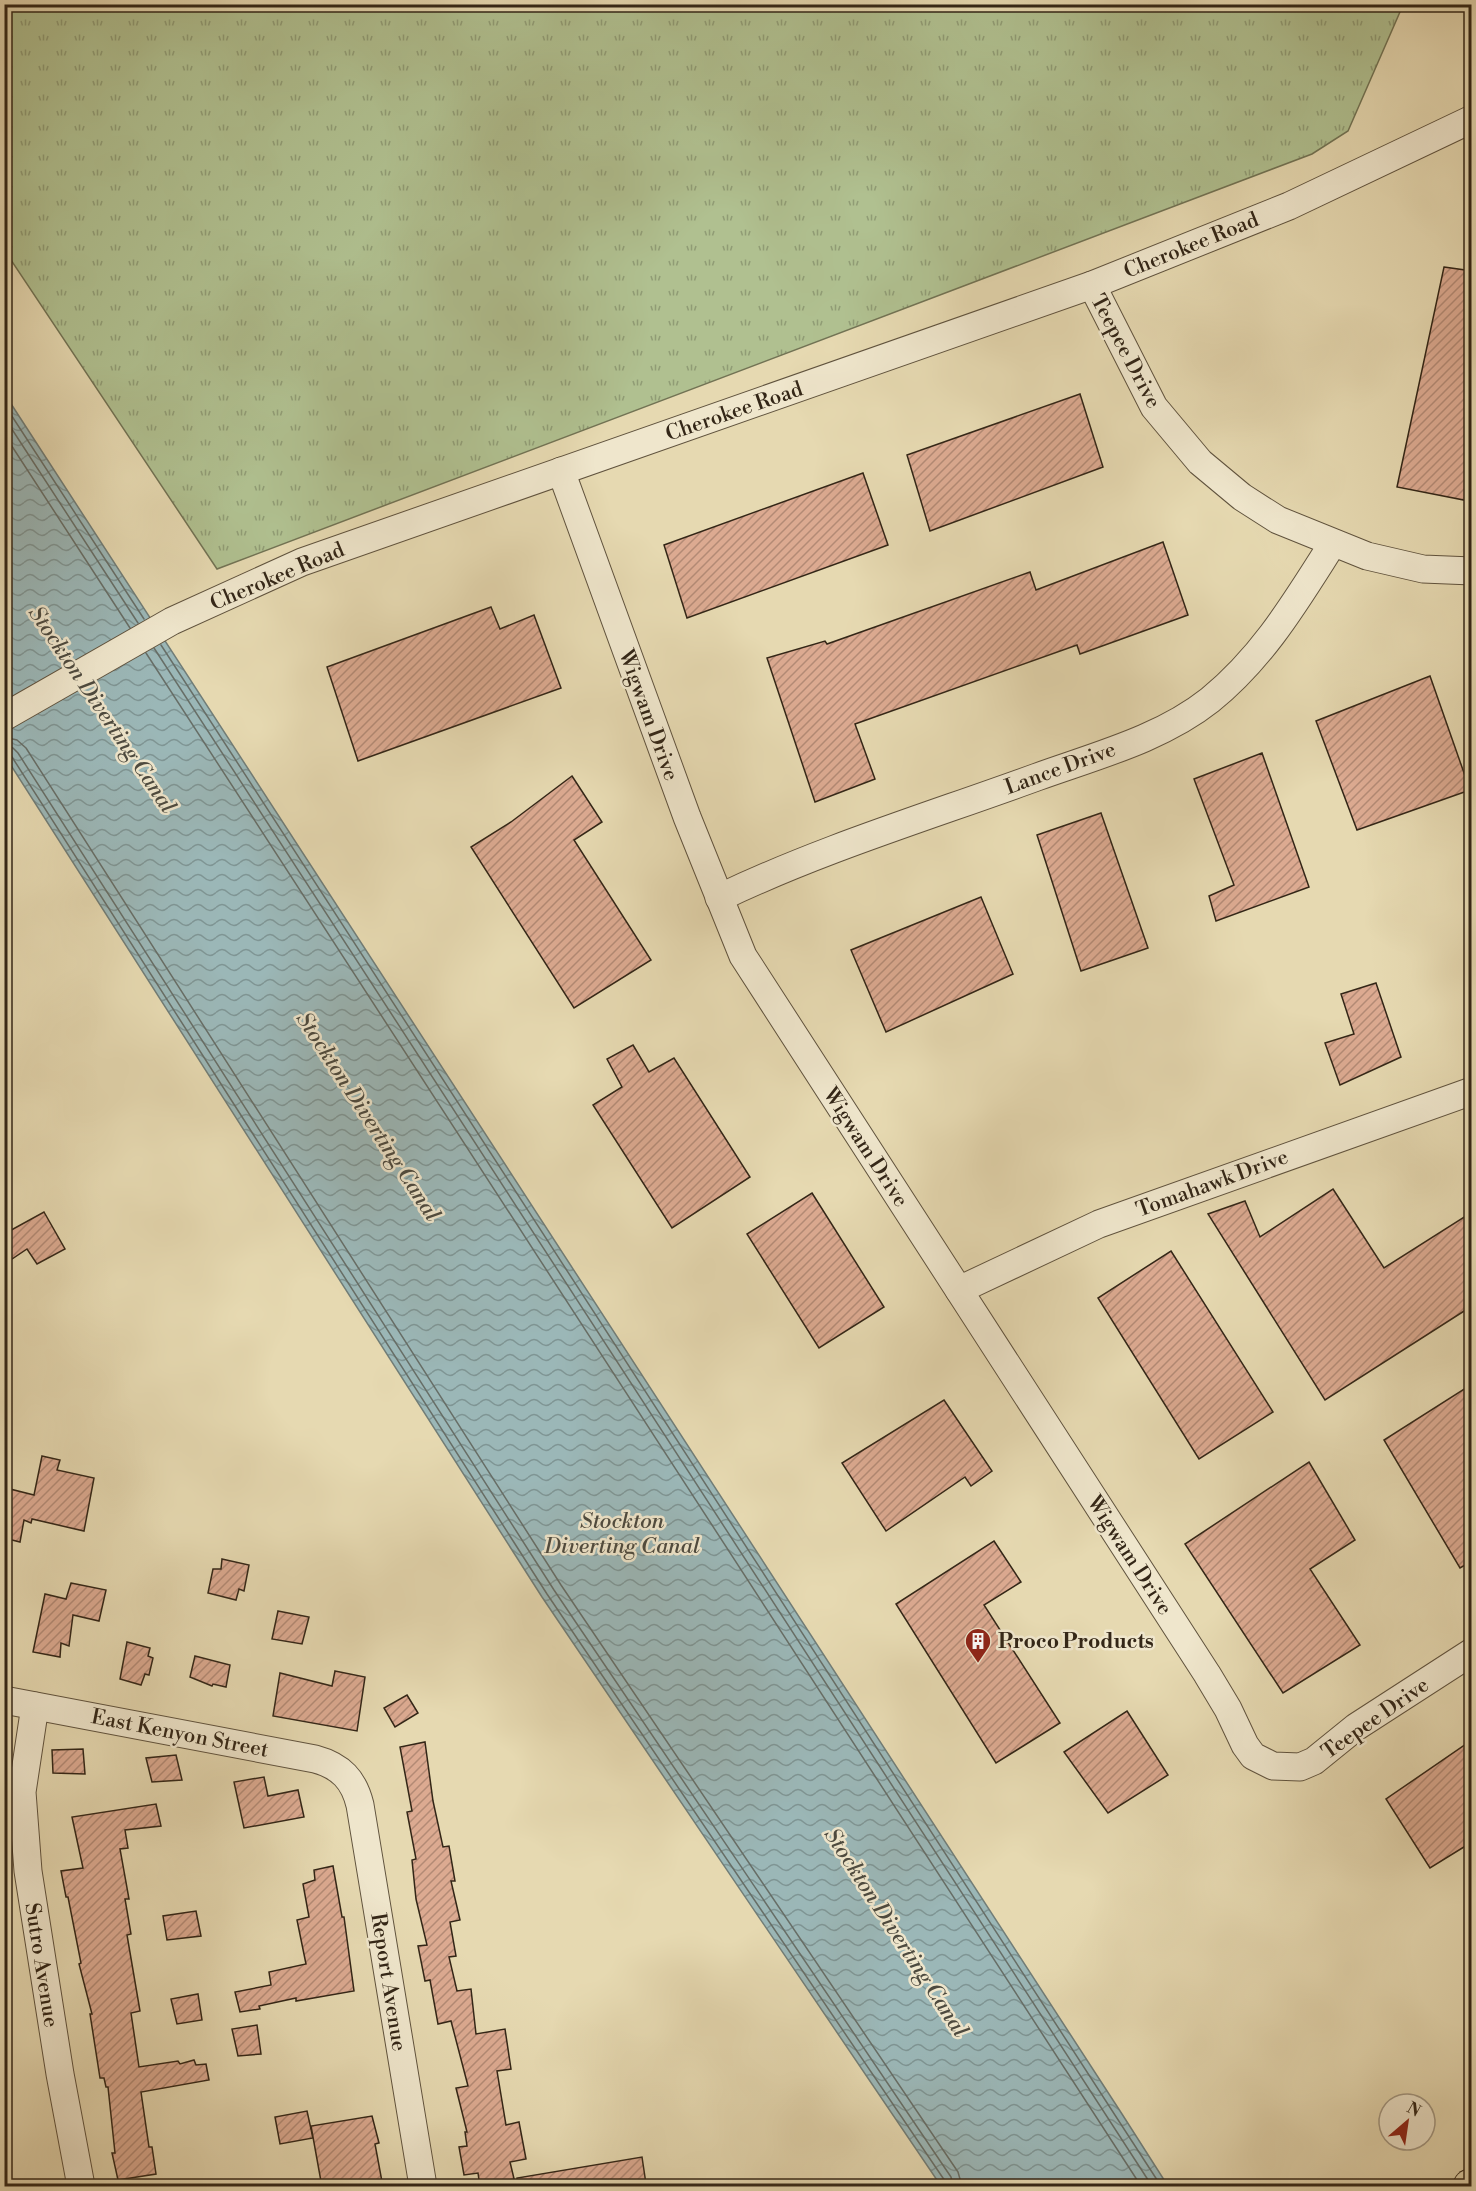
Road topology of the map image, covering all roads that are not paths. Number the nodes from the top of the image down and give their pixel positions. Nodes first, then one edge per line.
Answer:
1 (1472, 119) edge
2 (1092, 285) junction
3 (561, 471) junction
4 (1333, 543) junction
5 (1472, 571) edge
6 (4, 717) edge
7 (719, 898) junction
8 (1472, 1090) edge
9 (959, 1290) junction
10 (1472, 1652) edge
11 (4, 1700) edge
12 (35, 1706) junction
13 (1274, 1766) joint
14 (350, 1780) joint
15 (81, 2187) edge
16 (423, 2187) edge

1 - 2 street, Cherokee Road
2 - 3 street, Cherokee Road
2 - 4 street, Teepee Drive
3 - 6 street, Cherokee Road
3 - 7 street, Wigwam Drive
4 - 5 street, Teepee Drive
4 - 7 street, Lance Drive
7 - 9 street, Wigwam Drive
8 - 9 street, Tomahawk Drive
9 - 13 street, Wigwam Drive
10 - 13 street, Teepee Drive
11 - 12 street, East Kenyon Street
12 - 14 street, East Kenyon Street
12 - 15 street, Sutro Avenue
14 - 16 street, Report Avenue

